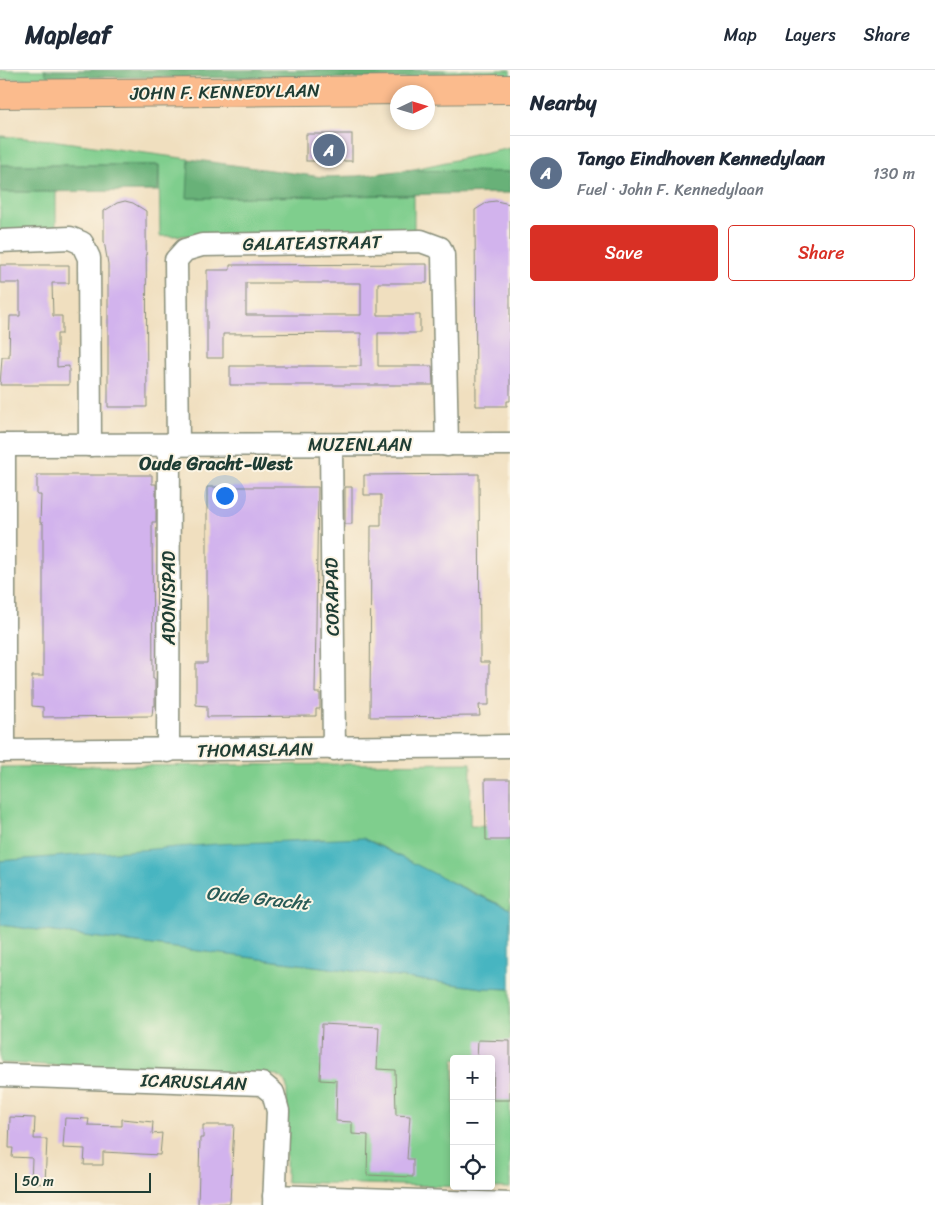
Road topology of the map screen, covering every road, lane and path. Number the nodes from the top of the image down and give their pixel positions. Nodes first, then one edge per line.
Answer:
1 (510, 89) edge
2 (0, 94) edge
3 (0, 241) edge
4 (510, 444) edge
5 (2, 445) edge
6 (90, 445) junction
7 (173, 445) junction
8 (331, 445) junction
9 (447, 445) junction
10 (510, 746) edge
11 (334, 750) junction
12 (2, 751) edge
13 (168, 751) junction
14 (0, 1075) edge
15 (274, 1200) edge
16 (510, 1204) edge

1 - 2 main road, JOHN F. KENNEDYLAAN
3 - 6 street
4 - 9 street, MUZENLAAN
5 - 6 street, MUZENLAAN
5 - 12 street
6 - 7 street, MUZENLAAN
7 - 8 street, MUZENLAAN
7 - 9 street, GALATEASTRAAT
7 - 13 street, ADONISPAD
8 - 9 street, MUZENLAAN
8 - 11 street, CORAPAD
10 - 11 street, THOMASLAAN
11 - 13 street, THOMASLAAN
12 - 13 street, THOMASLAAN
14 - 15 street, ICARUSLAAN
15 - 16 street

